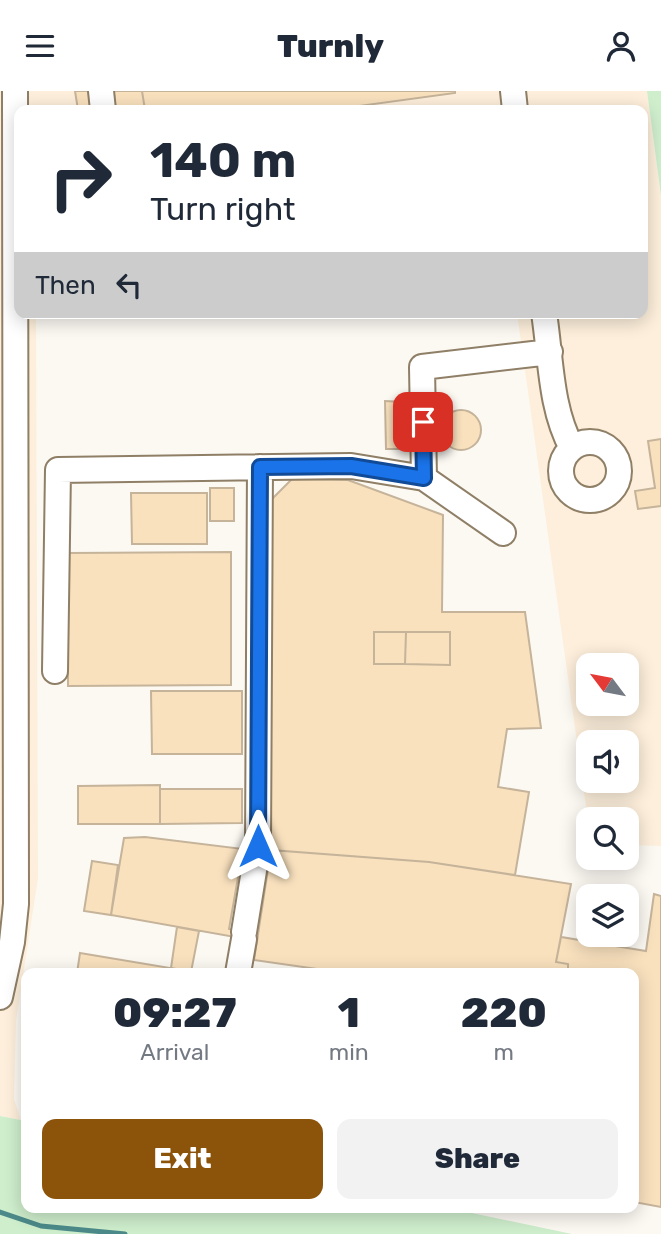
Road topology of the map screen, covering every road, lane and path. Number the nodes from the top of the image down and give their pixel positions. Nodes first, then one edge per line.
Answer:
1 (17, 319) edge
2 (545, 319) edge
3 (550, 352) junction
4 (572, 448) dead end
5 (260, 467) junction
6 (424, 478) junction
7 (503, 533) dead end
8 (55, 671) dead end
9 (239, 968) edge
10 (0, 997) edge

1 - 10 street
2 - 3 street
3 - 4 street
3 - 6 street
5 - 6 street
5 - 8 street
5 - 9 street
6 - 7 street

